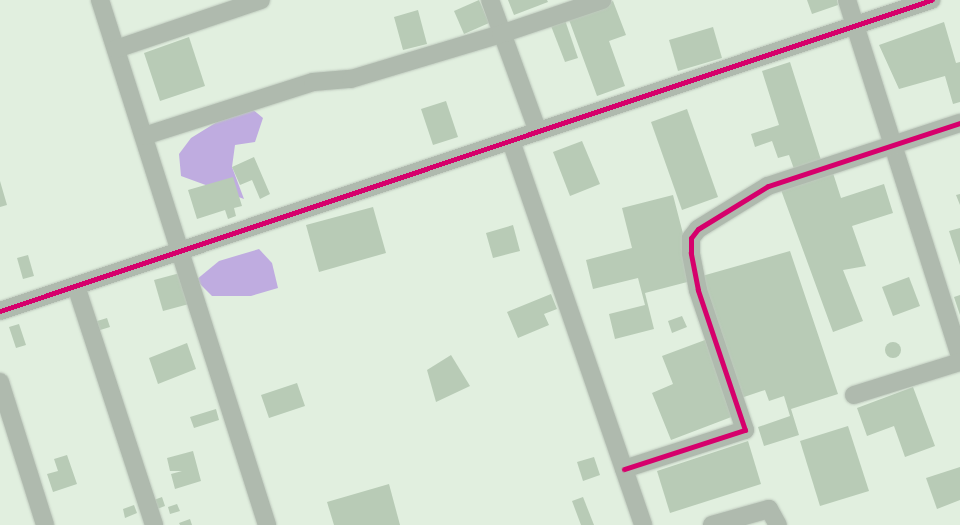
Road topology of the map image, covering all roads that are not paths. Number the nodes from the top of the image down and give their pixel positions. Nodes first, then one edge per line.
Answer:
1 (100, 0) edge
2 (261, 0) edge
3 (490, 0) edge
4 (602, 0) edge
5 (847, 0) edge
6 (931, 0) edge
7 (855, 25) junction
8 (502, 34) junction
9 (116, 49) junction
10 (960, 123) edge
11 (538, 132) junction
12 (144, 136) junction
13 (511, 141) junction
14 (894, 147) junction
15 (180, 252) junction
16 (76, 286) junction
17 (0, 312) edge
18 (960, 356) edge
19 (960, 362) edge
20 (0, 382) edge
21 (854, 395) dead end
22 (624, 469) junction
23 (45, 525) edge
24 (154, 525) edge
25 (267, 525) edge
26 (643, 525) edge
27 (712, 525) edge
28 (778, 525) edge

1 - 9 street
2 - 9 street
3 - 8 street
4 - 8 street
5 - 7 street
6 - 7 street
7 - 11 street
7 - 14 street
8 - 11 street
8 - 12 street
9 - 12 street
10 - 14 street
11 - 13 street
12 - 15 street
13 - 15 street
13 - 22 street
14 - 18 street
14 - 22 street
15 - 16 street
15 - 25 street
16 - 17 street
16 - 24 street
19 - 21 street
20 - 23 street
22 - 26 street
27 - 28 street

